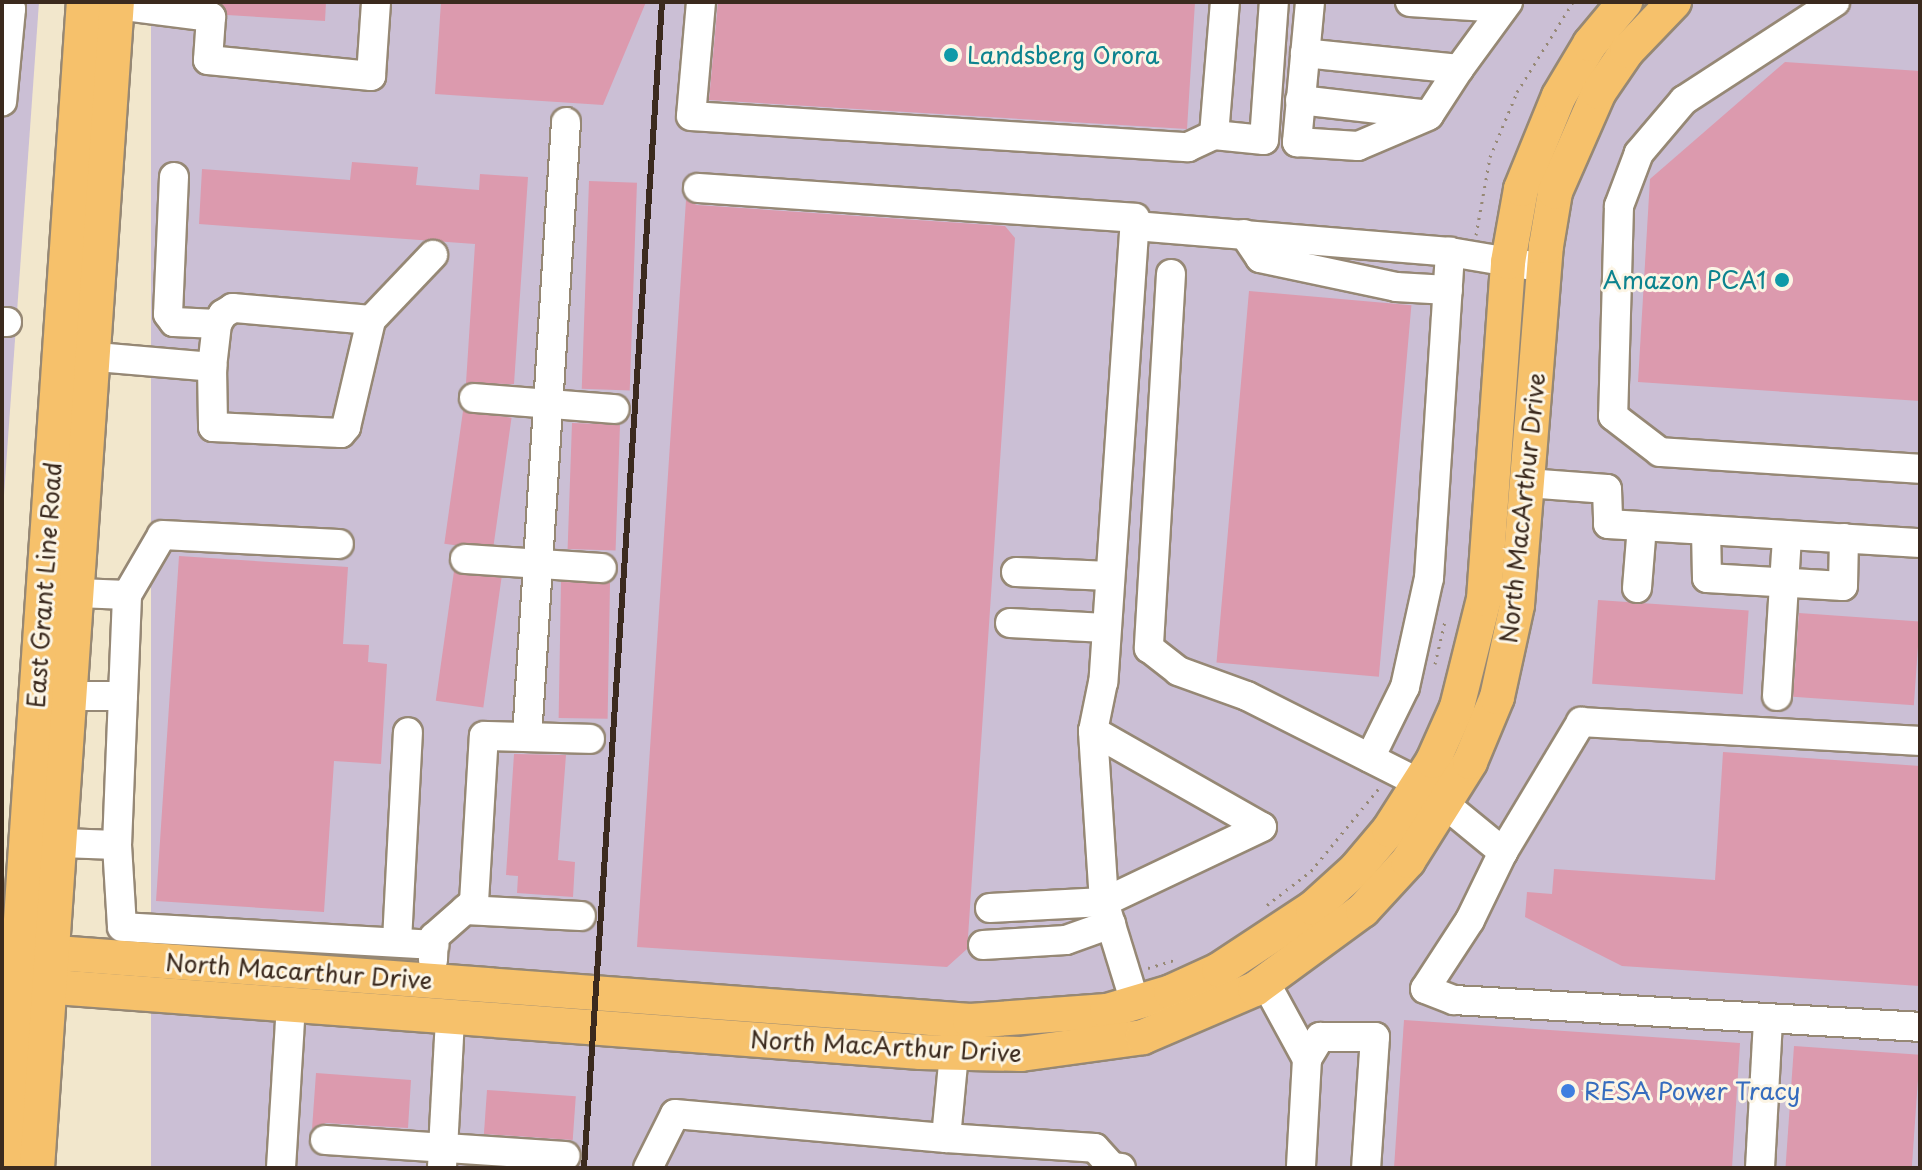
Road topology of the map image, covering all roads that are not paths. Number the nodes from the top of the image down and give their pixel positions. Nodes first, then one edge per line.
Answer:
1 (376, 2) edge
2 (701, 2) edge
3 (1225, 2) edge
4 (1274, 2) edge
5 (1310, 2) edge
6 (1410, 2) edge
7 (1625, 2) edge
8 (1674, 2) edge
9 (1835, 2) edge
10 (106, 3) edge
11 (1505, 5) edge
12 (2, 8) edge
13 (196, 8) edge
14 (1305, 53) junction
15 (1459, 69) junction
16 (1300, 100) junction
17 (2, 102) edge
18 (1429, 115) junction
19 (566, 122) dead end
20 (1214, 135) junction
21 (174, 177) dead end
22 (698, 188) dead end
23 (1135, 226) junction
24 (1244, 234) junction
25 (1450, 252) junction
26 (433, 255) dead end
27 (1508, 262) junction
28 (1544, 267) junction
29 (1171, 274) dead end
30 (1448, 290) junction
31 (371, 320) junction
32 (217, 324) junction
33 (77, 355) junction
34 (212, 367) junction
35 (474, 398) dead end
36 (548, 405) junction
37 (615, 409) dead end
38 (1920, 469) edge
39 (1527, 483) junction
40 (1642, 526) junction
41 (1706, 530) junction
42 (1787, 535) junction
43 (1844, 538) junction
44 (1920, 543) edge
45 (339, 544) dead end
46 (465, 559) dead end
47 (538, 563) junction
48 (602, 568) dead end
49 (1016, 572) dead end
50 (1110, 576) junction
51 (1784, 582) junction
52 (1637, 588) dead end
53 (78, 593) junction
54 (127, 595) junction
55 (1010, 623) dead end
56 (1106, 628) junction
57 (71, 696) junction
58 (123, 696) junction
59 (1777, 696) dead end
60 (1093, 731) junction
61 (408, 732) dead end
62 (527, 737) junction
63 (590, 739) dead end
64 (1920, 741) edge
65 (1370, 758) junction
66 (1419, 783) junction
67 (1444, 807) junction
68 (61, 843) junction
69 (117, 845) junction
70 (1503, 852) junction
71 (990, 908) dead end
72 (465, 910) junction
73 (1108, 913) junction
74 (581, 916) dead end
75 (397, 941) junction
76 (434, 945) junction
77 (983, 945) dead end
78 (10, 950) edge
79 (54, 952) junction
80 (431, 981) junction
81 (1265, 982) junction
82 (9, 983) edge
83 (51, 986) junction
84 (595, 993) joint
85 (1135, 1003) junction
86 (291, 1004) junction
87 (444, 1016) junction
88 (1768, 1018) junction
89 (1920, 1027) edge
90 (956, 1036) junction
91 (1307, 1059) junction
92 (946, 1138) junction
93 (325, 1140) dead end
94 (565, 1156) dead end
95 (442, 1159) edge
96 (4, 1168) edge
97 (37, 1168) edge
98 (281, 1168) edge
99 (648, 1168) edge
100 (1121, 1168) edge
101 (1301, 1168) edge
102 (1366, 1168) edge
103 (1760, 1168) edge

1 - 13 lane
2 - 20 lane
3 - 20 lane
4 - 20 lane
5 - 14 lane
6 - 11 lane
7 - 27 main road, North MacArthur Drive
8 - 28 main road, North MacArthur Drive
9 - 38 lane
10 - 13 lane
10 - 33 main road, East Grant Line Road
11 - 15 lane
12 - 17 lane
14 - 15 lane
14 - 16 lane
15 - 18 lane
16 - 18 lane
16 - 18 lane
19 - 36 lane
21 - 32 lane
22 - 23 lane
23 - 24 lane
23 - 50 lane
24 - 25 lane
24 - 30 lane
25 - 27 lane
25 - 30 lane
26 - 31 lane
27 - 28 lane
27 - 66 main road, North MacArthur Drive
28 - 39 main road, North MacArthur Drive
29 - 65 lane
30 - 65 lane
31 - 32 lane
31 - 34 lane
32 - 34 lane
33 - 34 lane
33 - 53 main road, East Grant Line Road
33 - 78 main road, East Grant Line Road
35 - 36 lane
36 - 37 lane
36 - 47 lane
39 - 40 lane
39 - 67 main road, North MacArthur Drive
40 - 41 lane
40 - 52 lane
41 - 42 lane
41 - 51 lane
42 - 43 lane
42 - 51 lane
43 - 44 lane
43 - 51 lane
45 - 54 lane
46 - 47 lane
47 - 48 lane
47 - 62 lane
49 - 50 lane
50 - 56 lane
51 - 59 lane
53 - 54 lane
53 - 57 main road, East Grant Line Road
54 - 58 lane
55 - 56 lane
56 - 60 lane
57 - 58 lane
57 - 68 main road, East Grant Line Road
58 - 69 lane
60 - 73 lane
60 - 73 lane
61 - 75 lane
62 - 63 lane
62 - 72 lane
64 - 70 lane
65 - 66 lane
66 - 67 lane
66 - 85 main road, North MacArthur Drive
67 - 70 lane
67 - 81 main road, North MacArthur Drive
68 - 69 lane
68 - 79 main road, East Grant Line Road
69 - 75 lane
70 - 88 lane
71 - 73 lane
72 - 74 lane
72 - 76 lane
73 - 77 lane
73 - 85 lane
75 - 76 lane
76 - 80 lane
78 - 79 main road, North Macarthur Drive
78 - 82 main road, East Grant Line Road
79 - 80 main road, North Macarthur Drive
79 - 83 main road, East Grant Line Road
80 - 84 main road, North Macarthur Drive
81 - 90 main road, North MacArthur Drive
81 - 91 lane
82 - 83 main road, North Macarthur Drive
82 - 96 main road, East Grant Line Road
83 - 86 main road, North Macarthur Drive
83 - 97 main road, East Grant Line Road
84 - 90 main road, North MacArthur Drive
85 - 90 main road, North MacArthur Drive
86 - 87 main road, North Macarthur Drive
86 - 98 lane
87 - 90 main road, North MacArthur Drive
87 - 95 lane
88 - 89 lane
88 - 103 lane
90 - 92 lane
91 - 101 lane
91 - 102 lane
92 - 99 lane
92 - 100 lane
93 - 95 lane
94 - 95 lane

